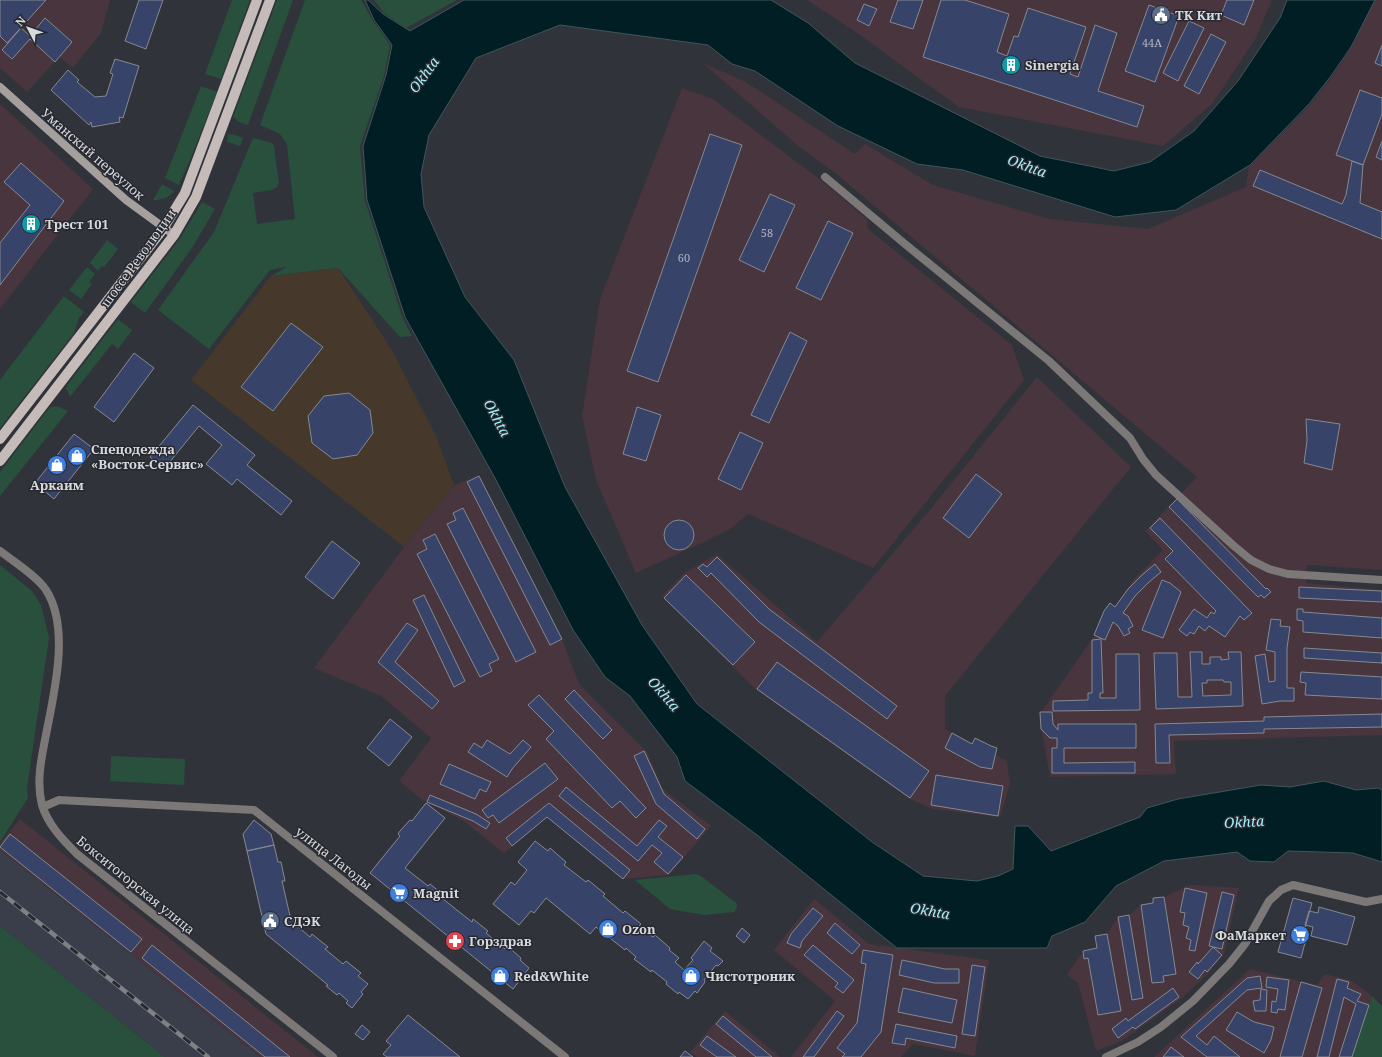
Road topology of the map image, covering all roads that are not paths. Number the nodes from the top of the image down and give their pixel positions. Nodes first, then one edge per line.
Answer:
1 (257, 0) edge
2 (270, 0) edge
3 (0, 87) edge
4 (825, 177) dead end
5 (163, 229) junction
6 (174, 235) junction
7 (0, 440) edge
8 (0, 461) edge
9 (0, 551) edge
10 (1382, 580) edge
11 (43, 806) junction
12 (1382, 899) edge
13 (333, 1057) edge
14 (565, 1057) edge
15 (1106, 1057) edge

1 - 5 main road, шоссе Революции
2 - 6 main road, шоссе Революции
3 - 5 street, Уманский переулок
4 - 10 street
5 - 6 street, Уманский переулок
5 - 7 main road, шоссе Революции
6 - 8 main road, шоссе Революции
9 - 11 street, Бокситогорская улица
11 - 13 street, Бокситогорская улица
11 - 14 street, улица Лагоды
12 - 15 street

